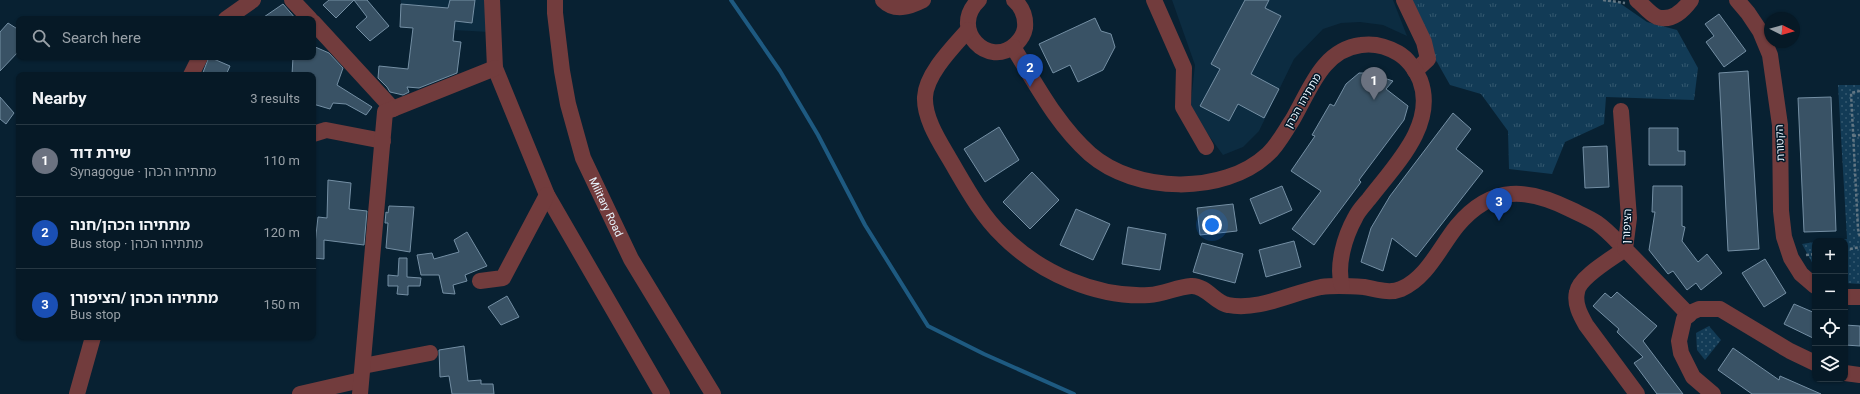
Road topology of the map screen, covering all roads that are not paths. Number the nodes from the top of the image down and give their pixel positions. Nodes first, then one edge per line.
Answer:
1 (253, 0) edge
2 (292, 0) edge
3 (492, 0) edge
4 (555, 0) edge
5 (883, 0) edge
6 (923, 0) edge
7 (979, 0) edge
8 (1154, 0) edge
9 (1404, 0) edge
10 (1637, 0) edge
11 (1691, 0) edge
12 (1737, 0) edge
13 (1018, 1) edge
14 (230, 16) edge
15 (307, 16) edge
16 (316, 25) edge
17 (968, 30) junction
18 (1013, 47) junction
19 (198, 60) edge
20 (495, 68) junction
21 (1415, 71) junction
22 (192, 72) edge
23 (393, 109) junction
24 (1622, 111) dead end
25 (316, 133) edge
26 (383, 140) junction
27 (1206, 147) dead end
28 (547, 195) junction
29 (1625, 249) junction
30 (480, 280) dead end
31 (1812, 283) edge
32 (1342, 286) junction
33 (1848, 296) edge
34 (1860, 298) edge
35 (1689, 315) junction
36 (92, 340) edge
37 (430, 353) dead end
38 (1812, 361) edge
39 (1848, 373) edge
40 (1860, 375) edge
41 (362, 380) edge
42 (77, 394) edge
43 (300, 394) edge
44 (662, 394) edge
45 (713, 394) edge
46 (1637, 394) edge
47 (1713, 394) edge

1 - 14 street
2 - 15 street
3 - 20 street
4 - 45 street, Military Road
5 - 6 street
7 - 17 street
8 - 27 street
9 - 21 street
10 - 11 street
12 - 31 street, הקטורת
13 - 18 street
16 - 23 street
17 - 18 street
17 - 32 street
18 - 21 street, מתתיהו הכהן
19 - 22 street
20 - 23 street
20 - 28 street
21 - 32 street, מתתיהו הכהן
23 - 26 street
24 - 29 street, הציפורן
25 - 26 street
26 - 41 street
28 - 30 street
28 - 44 street
29 - 32 street
29 - 35 street, הציפורן
29 - 46 street
33 - 34 street
35 - 38 street
35 - 47 street
36 - 42 street
37 - 41 street
39 - 40 street
41 - 43 street

